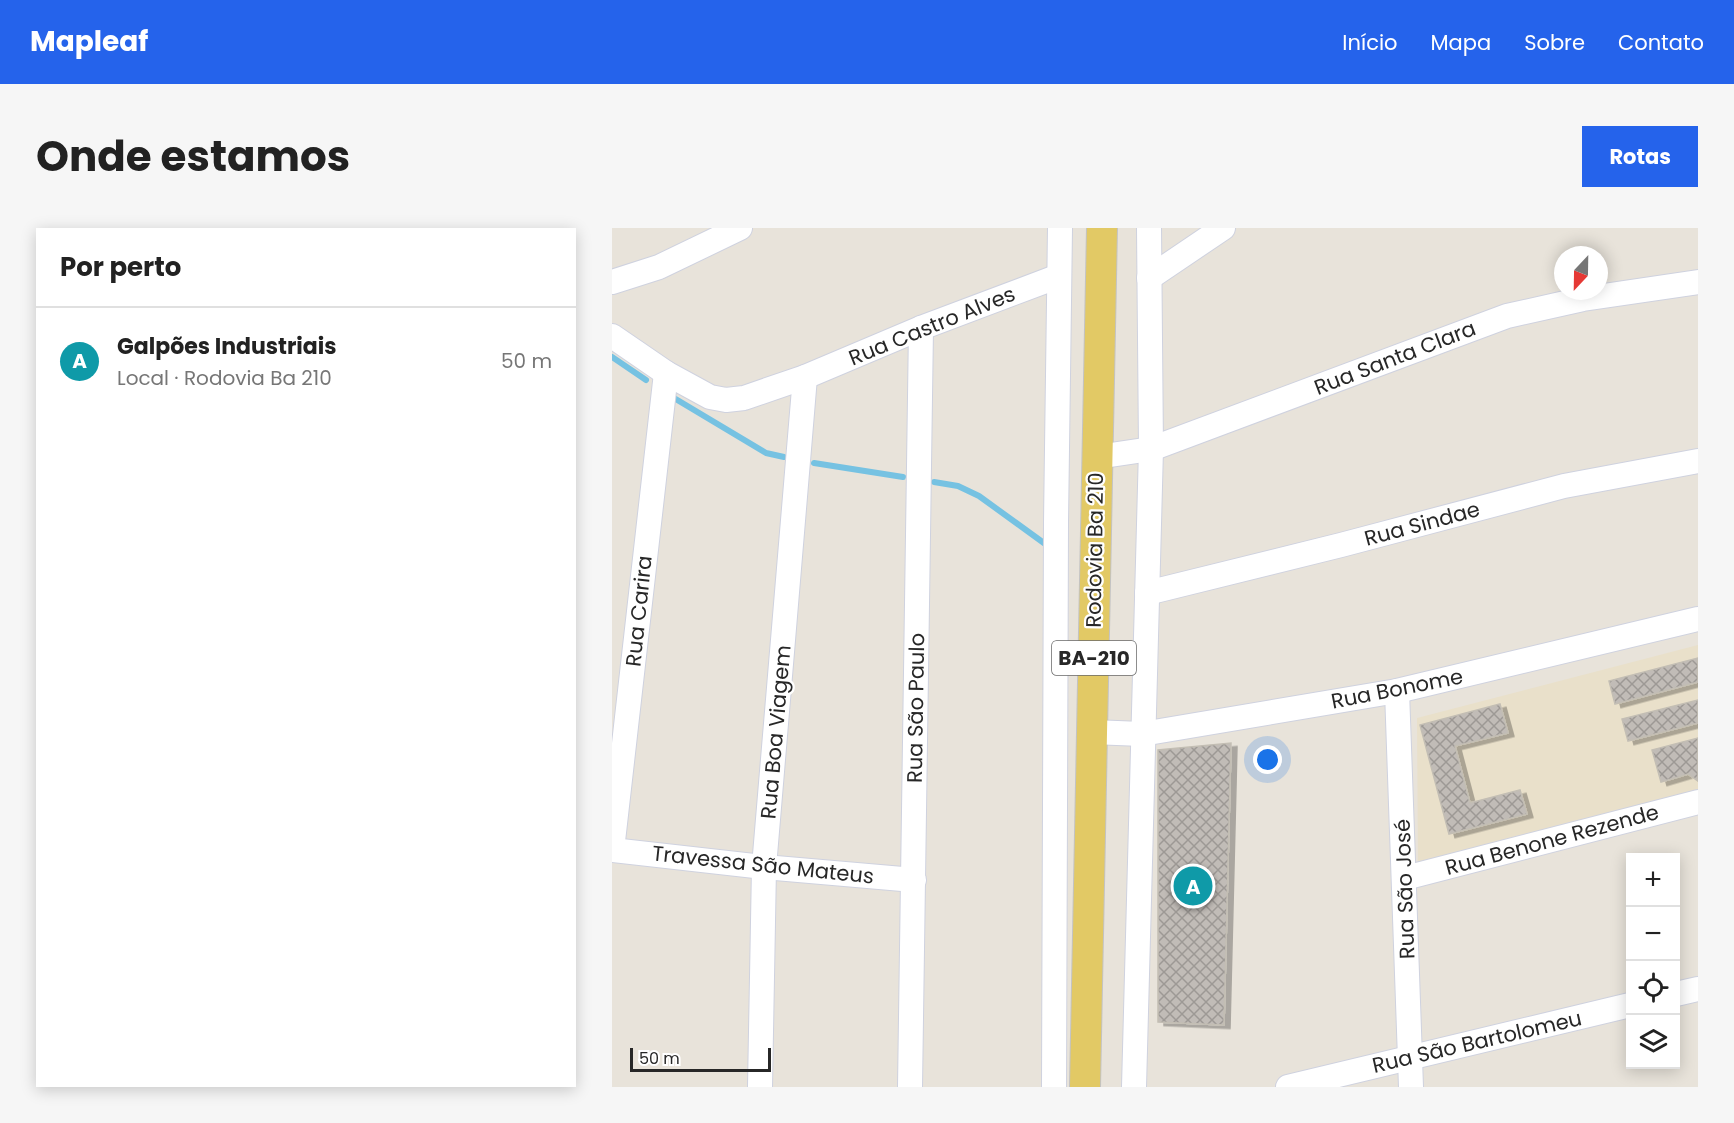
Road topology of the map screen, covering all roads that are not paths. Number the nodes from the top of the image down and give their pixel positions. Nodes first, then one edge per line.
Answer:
1 (740, 228) edge
2 (1060, 228) edge
3 (1102, 228) edge
4 (1149, 228) edge
5 (1223, 228) edge
6 (1059, 276) junction
7 (1149, 278) junction
8 (612, 282) edge
9 (1698, 282) edge
10 (921, 328) junction
11 (612, 336) edge
12 (666, 373) junction
13 (805, 377) junction
14 (1151, 449) junction
15 (1097, 457) junction
16 (1698, 461) edge
17 (1147, 593) junction
18 (1698, 620) edge
19 (1397, 691) junction
20 (1092, 732) junction
21 (1142, 734) junction
22 (1698, 802) edge
23 (612, 850) edge
24 (765, 867) junction
25 (1405, 878) junction
26 (914, 880) junction
27 (1698, 989) edge
28 (1680, 993) edge
29 (1626, 1006) edge
30 (1410, 1058) junction
31 (760, 1087) edge
32 (910, 1087) edge
33 (1054, 1087) edge
34 (1085, 1087) edge
35 (1134, 1087) edge
36 (1288, 1087) edge
37 (1411, 1087) edge

1 - 8 street
2 - 6 street, Rodovia Ba 210
3 - 15 main road, Rodovia Ba 210 / BA-210
4 - 7 street
5 - 7 street
6 - 10 street, Rua Castro Alves
6 - 33 street, Rodovia Ba 210
7 - 14 street
9 - 14 street, Rua Santa Clara
10 - 13 street, Rua Castro Alves
10 - 26 street, Rua São Paulo
11 - 12 street, Rua Castro Alves
12 - 13 street, Rua Castro Alves
12 - 23 street, Rua Carira
13 - 24 street, Rua Boa Viagem
14 - 15 street, Rua Santa Clara
14 - 17 street
15 - 20 main road, Rodovia Ba 210 / BA-210
16 - 17 street, Rua Sindae
17 - 21 street
18 - 19 street, Rua Bonome
19 - 21 street, Rua Bonome
19 - 25 street, Rua São José
20 - 21 street, Rua Bonome
20 - 34 main road, Rodovia Ba 210 / BA-210
21 - 35 street
22 - 25 street, Rua Benone Rezende
23 - 24 street, Travessa São Mateus
24 - 26 street, Travessa São Mateus
24 - 31 street, Rua Boa Viagem
25 - 30 street, Rua São José
26 - 32 street, Rua São Paulo
27 - 28 street
29 - 30 street, Rua São Bartolomeu
30 - 36 street, Rua São Bartolomeu
30 - 37 street, Rua São José

